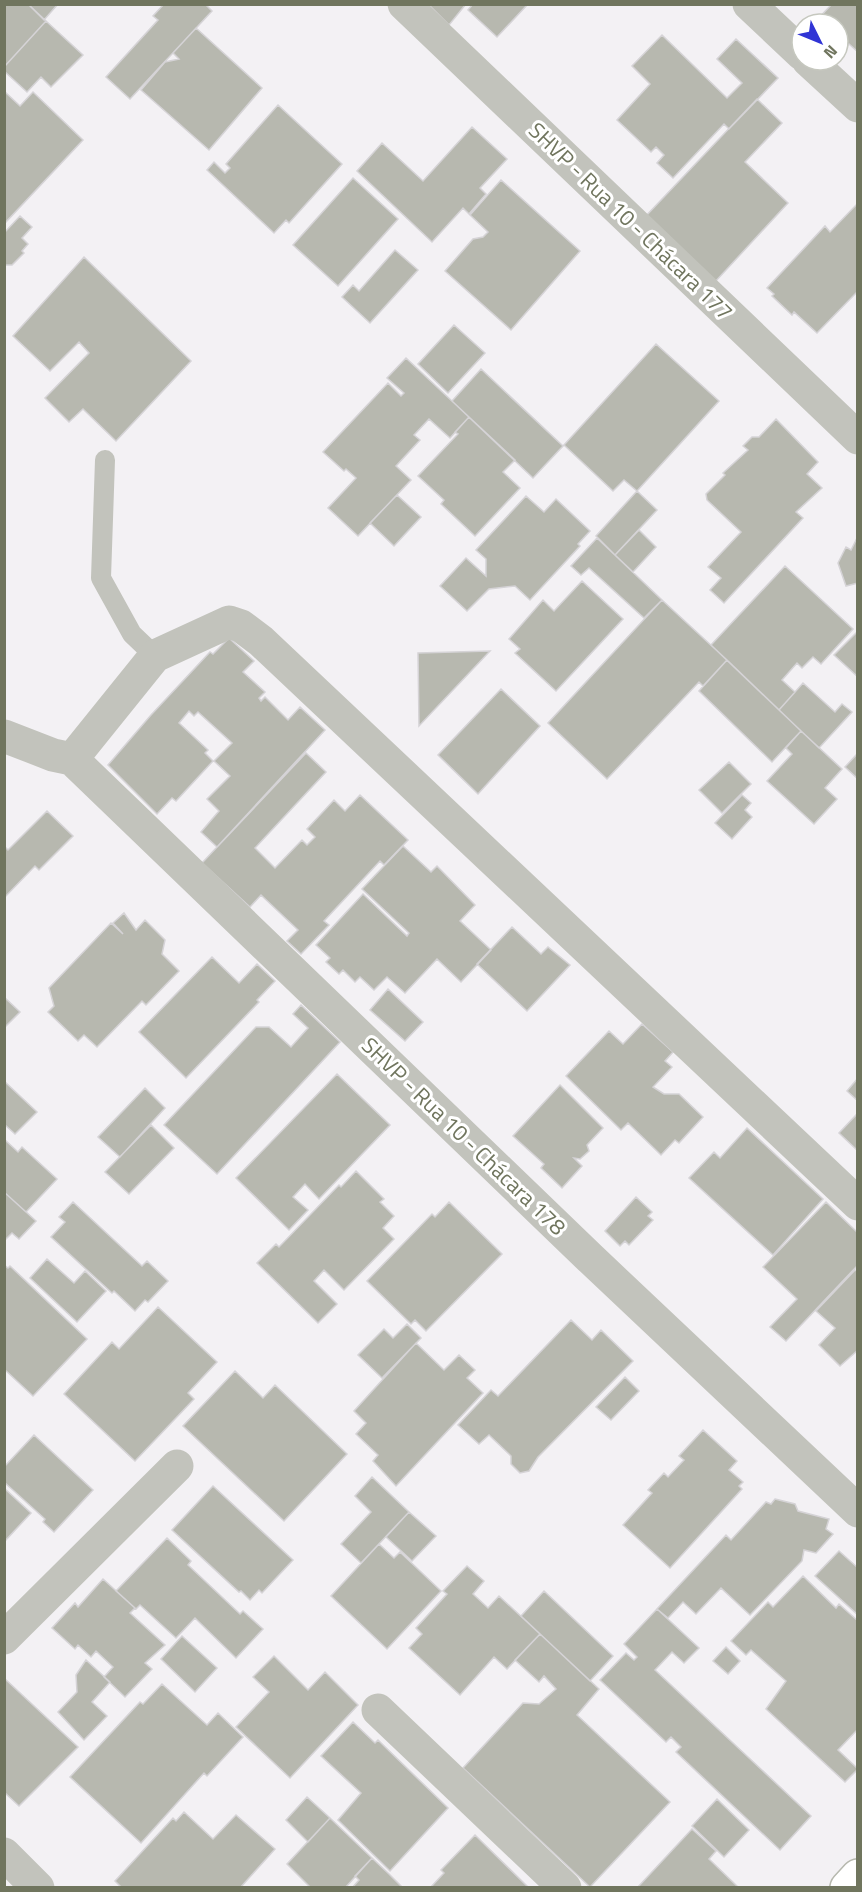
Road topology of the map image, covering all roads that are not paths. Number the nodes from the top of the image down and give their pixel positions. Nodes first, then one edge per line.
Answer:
1 (404, 4) edge
2 (749, 4) edge
3 (790, 43) edge
4 (821, 72) edge
5 (858, 106) edge
6 (858, 438) edge
7 (105, 460) dead end
8 (155, 656) junction
9 (4, 736) edge
10 (72, 759) junction
11 (858, 1204) edge
12 (177, 1466) dead end
13 (858, 1511) edge
14 (4, 1638) edge
15 (378, 1710) dead end
16 (4, 1854) edge
17 (858, 1876) edge
18 (38, 1887) edge
19 (566, 1887) edge
20 (847, 1887) edge

1 - 6 street, SHVP - Rua 10 - Chácara 177
2 - 3 street
4 - 5 street
7 - 8 lane
8 - 10 street
8 - 11 street
9 - 10 street, SHVP - Rua 10 - Chácara 178
10 - 13 street, SHVP - Rua 10 - Chácara 178
12 - 14 street
15 - 19 street
16 - 18 street
17 - 20 street

